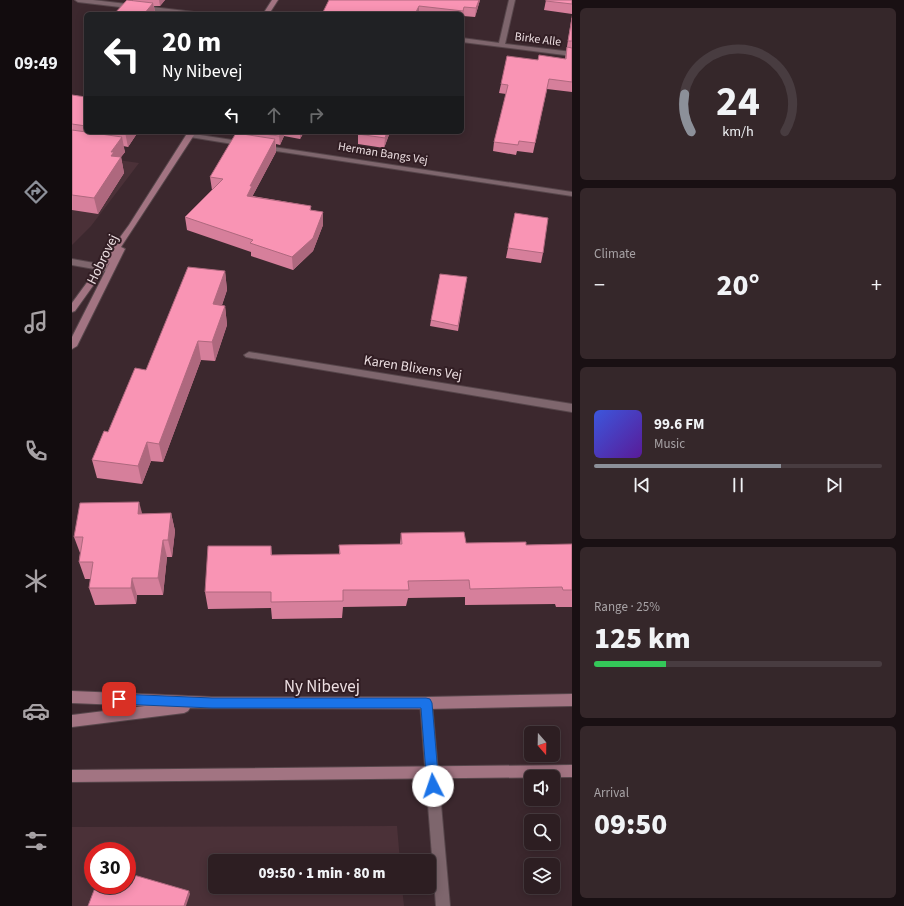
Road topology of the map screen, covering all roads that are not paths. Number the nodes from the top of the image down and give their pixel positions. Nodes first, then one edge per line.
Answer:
1 (78, 0) edge
2 (275, 0) edge
3 (512, 0) edge
4 (177, 12) edge
5 (267, 12) edge
6 (464, 40) edge
7 (502, 45) junction
8 (572, 54) edge
9 (191, 134) edge
10 (572, 194) edge
11 (72, 262) edge
12 (106, 268) junction
13 (72, 309) edge
14 (72, 346) edge
15 (249, 355) dead end
16 (572, 408) edge
17 (72, 697) edge
18 (572, 700) edge
19 (212, 703) junction
20 (426, 703) junction
21 (72, 721) edge
22 (572, 771) edge
23 (432, 772) junction
24 (72, 776) edge
25 (443, 906) edge

1 - 4 street
2 - 5 main road
3 - 7 street, Birke Alle
6 - 7 street, Birke Alle
7 - 8 street, Birke Alle
9 - 10 street, Herman Bangs Vej
9 - 12 main road, Hobrovej
11 - 12 street
12 - 13 main road, Hobrovej
12 - 14 main road, Hobrovej
15 - 16 street, Karen Blixens Vej
17 - 19 main road, Ny Nibevej
18 - 20 main road, Ny Nibevej
19 - 20 main road, Ny Nibevej
19 - 21 main road
20 - 23 street
22 - 23 main road
23 - 24 main road
23 - 25 street

